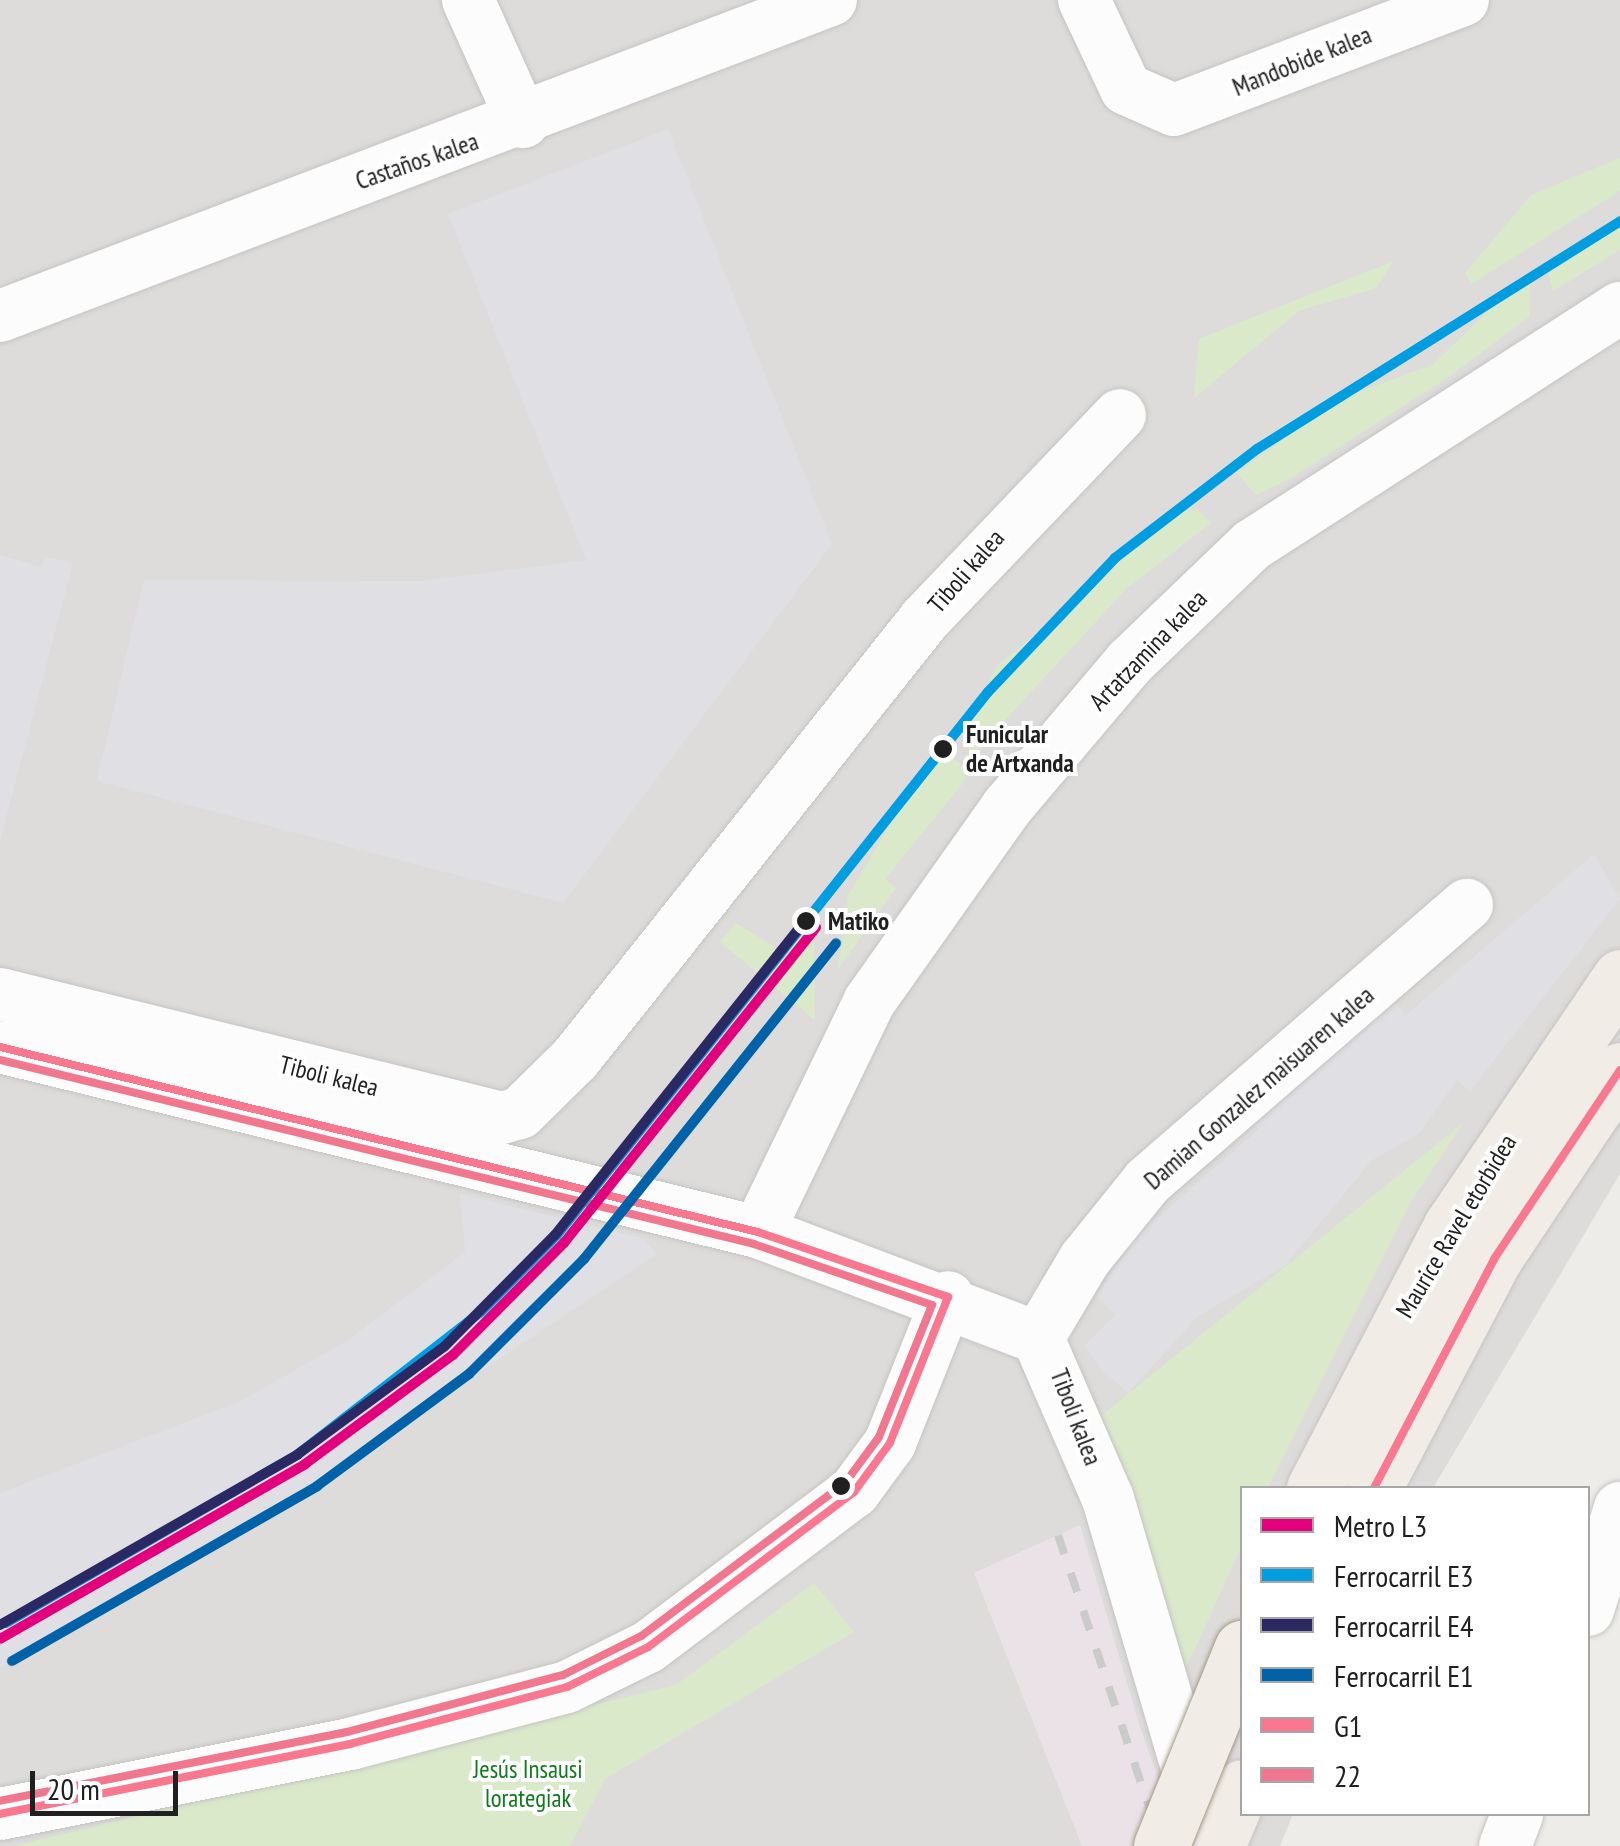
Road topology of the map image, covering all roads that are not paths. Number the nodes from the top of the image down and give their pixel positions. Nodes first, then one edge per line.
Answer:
1 (468, 0) edge
2 (830, 0) edge
3 (1084, 0) edge
4 (1463, 0) edge
5 (523, 122) junction
6 (1620, 308) edge
7 (0, 316) edge
8 (1120, 415) dead end
9 (1467, 905) dead end
10 (1620, 977) edge
11 (0, 994) edge
12 (0, 1047) edge
13 (1620, 1070) edge
14 (758, 1232) junction
15 (948, 1297) junction
16 (1038, 1338) junction
17 (1315, 1486) edge
18 (1375, 1486) edge
19 (1620, 1508) edge
20 (1590, 1604) edge
21 (1240, 1653) edge
22 (1240, 1790) edge
23 (0, 1814) edge
24 (1515, 1816) edge
25 (1161, 1846) edge
26 (1214, 1846) edge
27 (1505, 1846) edge

1 - 5 street
2 - 5 street, Castaños kalea
3 - 4 street, Mandobide kalea
5 - 7 street, Castaños kalea
6 - 14 street, Artatzamina kalea
8 - 11 street, Tiboli kalea
9 - 16 street, Damian Gonzalez maisuaren kalea
10 - 17 main road, Maurice Ravel etorbidea
12 - 14 street, Tiboli kalea
13 - 18 main road, Maurice Ravel etorbidea
14 - 15 street, Tiboli kalea
15 - 16 street, Tiboli kalea
15 - 23 street
16 - 26 street, Tiboli kalea
19 - 20 street
21 - 25 main road, bridge
22 - 26 main road
24 - 27 street

